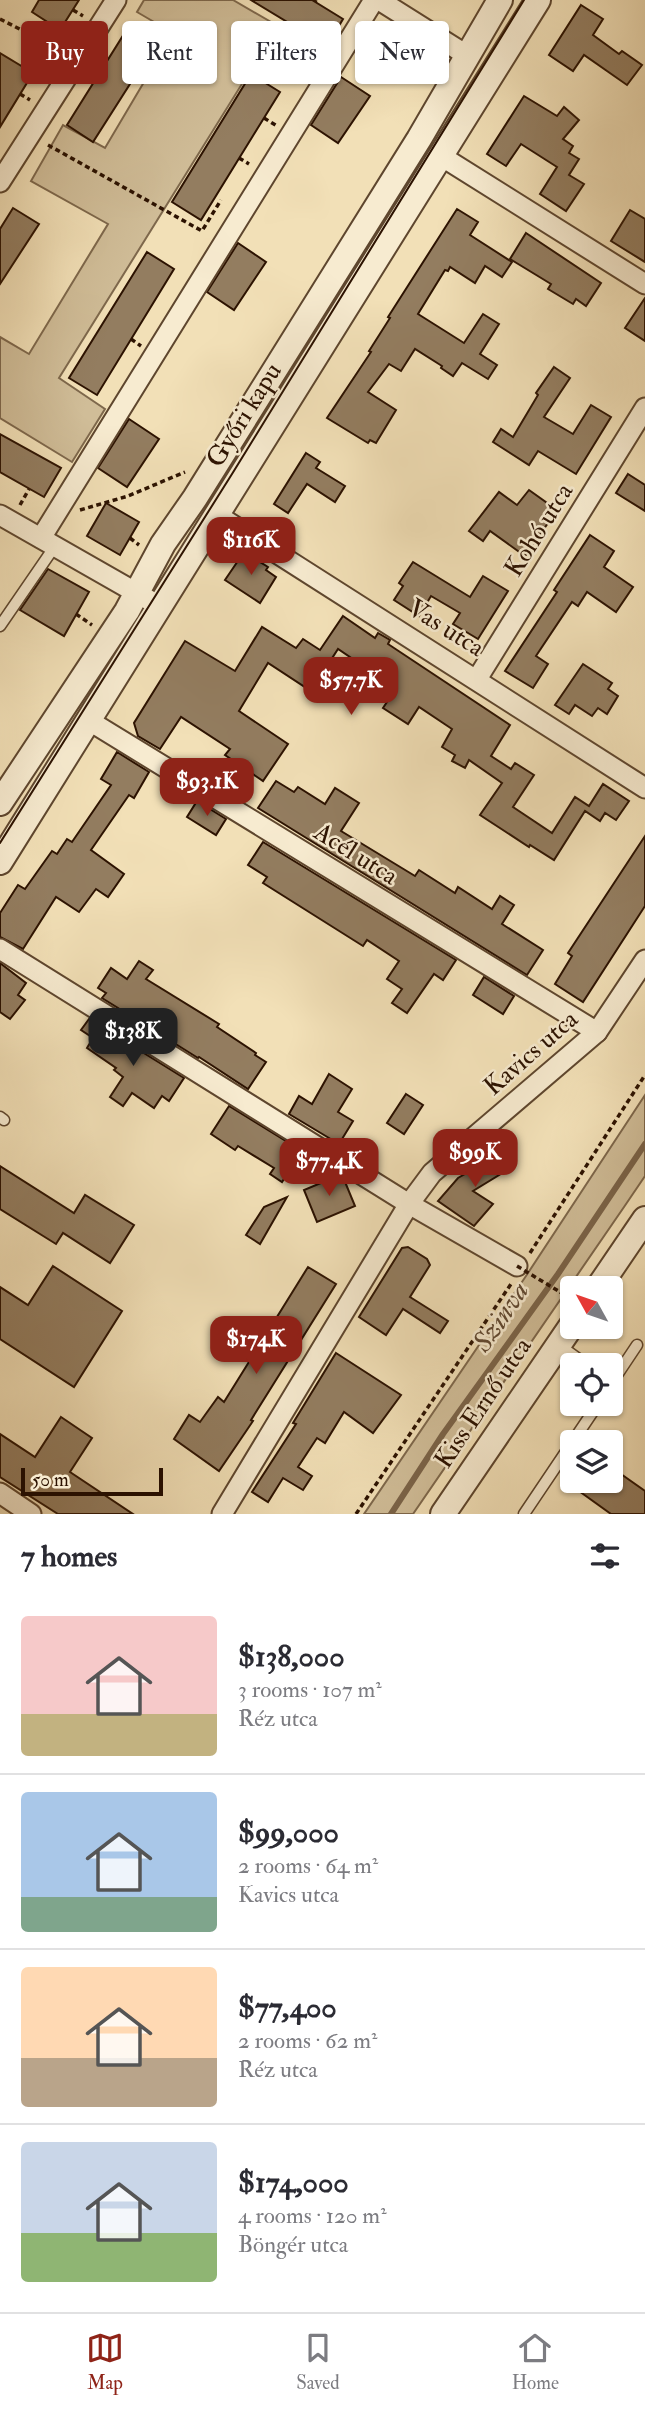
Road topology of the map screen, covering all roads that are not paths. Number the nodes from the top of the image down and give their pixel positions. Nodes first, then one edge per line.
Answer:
1 (116, 0) edge
2 (500, 0) edge
3 (538, 0) edge
4 (382, 1) edge
5 (468, 56) junction
6 (441, 156) junction
7 (0, 182) edge
8 (645, 284) edge
9 (645, 408) edge
10 (8, 514) edge
11 (217, 515) junction
12 (48, 542) junction
13 (148, 599) junction
14 (0, 626) edge
15 (477, 679) junction
16 (88, 720) junction
17 (645, 788) edge
18 (0, 803) edge
19 (0, 862) edge
20 (0, 949) edge
21 (645, 960) edge
22 (597, 1032) junction
23 (409, 1203) junction
24 (641, 1232) edge
25 (516, 1274) road end
26 (607, 1276) edge
27 (562, 1339) edge
28 (636, 1345) dead end
29 (623, 1365) edge
30 (590, 1416) edge
31 (0, 1493) edge
32 (31, 1514) edge
33 (222, 1514) edge
34 (443, 1514) edge
35 (524, 1514) edge

1 - 7 street
2 - 5 street, Győri kapu
3 - 6 street, Győri kapu
4 - 5 street
4 - 12 street
5 - 13 street, Győri kapu
6 - 8 street
6 - 11 street, Győri kapu
9 - 15 street, Kohó utca
10 - 12 street
11 - 13 street, Győri kapu
11 - 15 street, Vas utca
12 - 13 street
12 - 14 lane
13 - 16 street, Győri kapu
13 - 18 street, Győri kapu
15 - 17 street, Vas utca
16 - 19 street, Győri kapu
16 - 22 street, Acél utca
20 - 23 street
21 - 22 street, Kavics utca
22 - 23 street, Kavics utca
23 - 25 street
23 - 33 street, Kavics utca
24 - 26 street
27 - 34 street, Kiss Ernő utca
28 - 29 lane
30 - 35 lane
31 - 32 street

